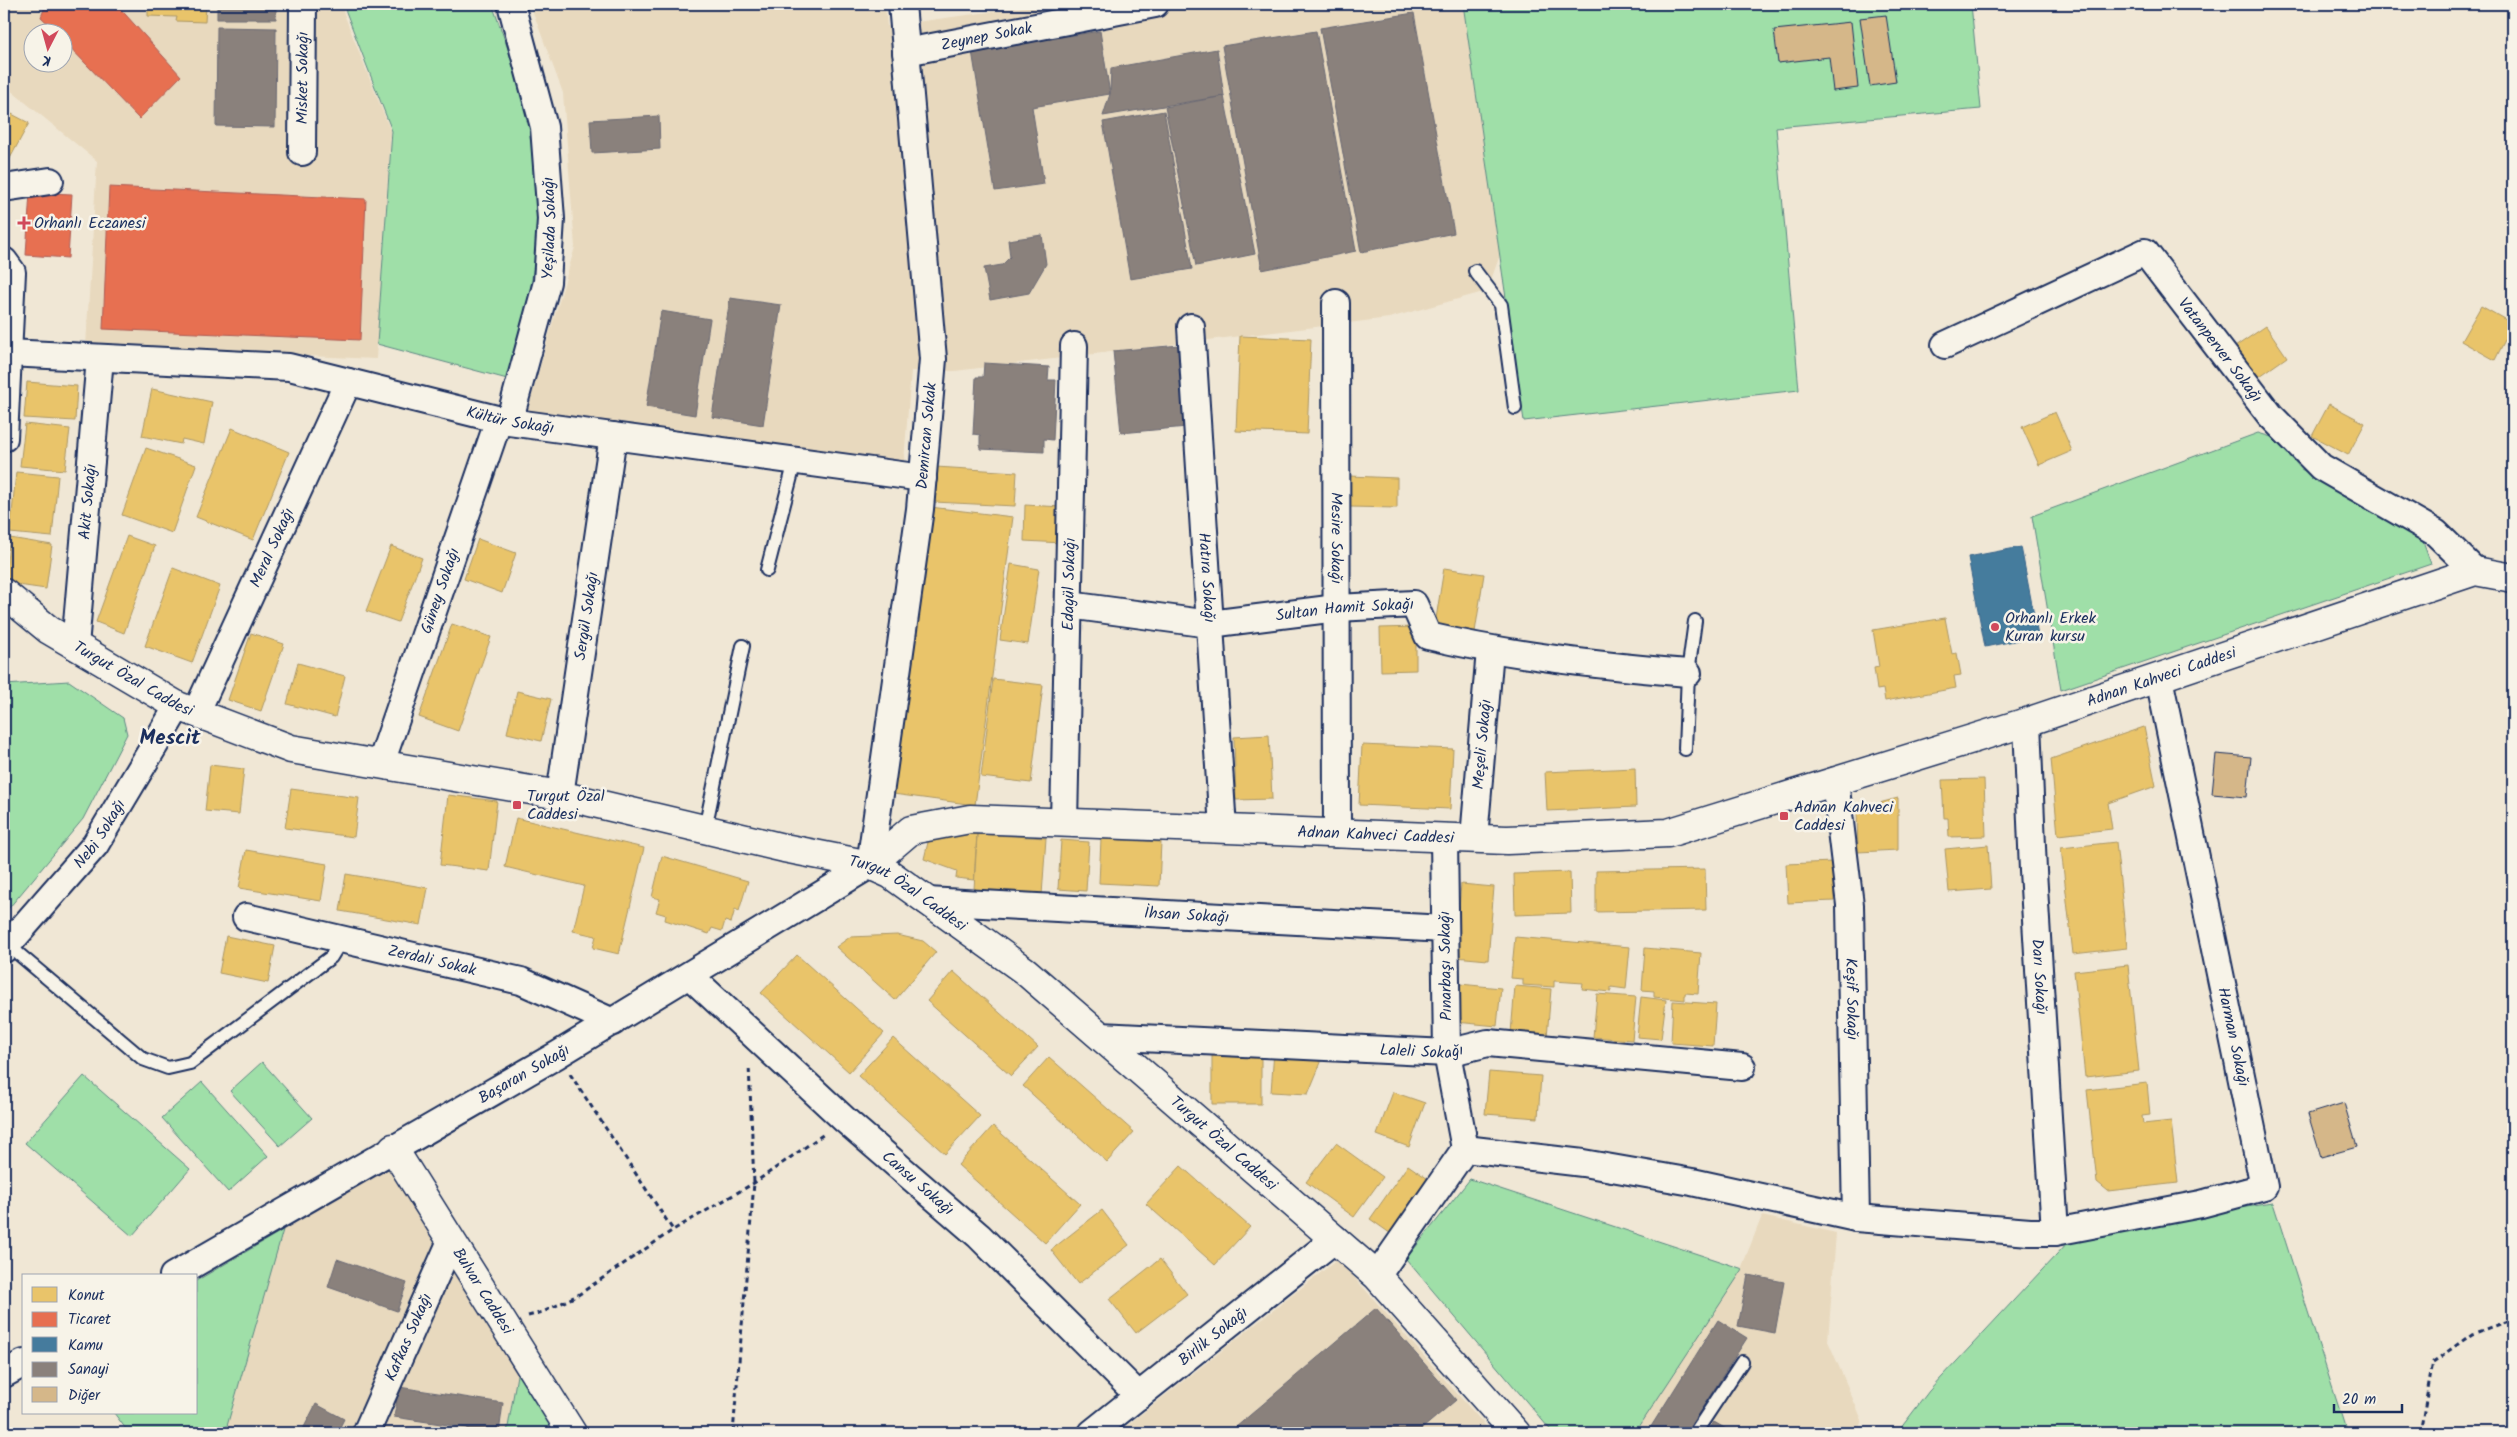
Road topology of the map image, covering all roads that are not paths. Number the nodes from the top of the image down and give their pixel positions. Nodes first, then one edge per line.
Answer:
1 (303, 4) edge
2 (511, 4) edge
3 (902, 4) edge
4 (1155, 4) edge
5 (906, 52) junction
6 (302, 152) dead end
7 (50, 181) dead end
8 (4, 188) edge
9 (4, 261) edge
10 (1475, 271) dead end
11 (1336, 302) dead end
12 (1191, 327) dead end
13 (1945, 345) dead end
14 (1074, 346) dead end
15 (8, 353) junction
16 (100, 358) junction
17 (348, 382) junction
18 (1515, 408) dead end
19 (504, 421) junction
20 (613, 436) junction
21 (4, 438) edge
22 (795, 461) junction
23 (922, 478) junction
24 (767, 570) dead end
25 (2475, 571) junction
26 (2513, 578) edge
27 (4, 593) edge
28 (1069, 605) junction
29 (1337, 608) junction
30 (1695, 621) dead end
31 (1210, 624) junction
32 (74, 646) junction
33 (743, 646) dead end
34 (1490, 650) junction
35 (1688, 673) junction
36 (2159, 678) junction
37 (187, 710) junction
38 (2027, 722) junction
39 (1685, 749) dead end
40 (381, 763) junction
41 (1835, 781) junction
42 (560, 795) junction
43 (1064, 823) junction
44 (705, 829) junction
45 (1222, 829) junction
46 (1337, 834) junction
47 (1444, 838) junction
48 (1474, 838) junction
49 (870, 866) junction
50 (927, 901) junction
51 (246, 917) dead end
52 (1445, 929) junction
53 (342, 940) junction
54 (6, 947) edge
55 (690, 976) junction
56 (613, 1022) junction
57 (1100, 1036) junction
58 (1447, 1053) junction
59 (1742, 1067) dead end
60 (393, 1148) junction
61 (1465, 1149) junction
62 (1856, 1218) junction
63 (2055, 1232) junction
64 (1335, 1239) junction
65 (452, 1241) junction
66 (176, 1274) edge
67 (1377, 1276) junction
68 (1742, 1362) dead end
69 (22, 1364) edge
70 (4, 1374) edge
71 (1139, 1396) junction
72 (366, 1433) edge
73 (572, 1433) edge
74 (1092, 1433) edge
75 (1516, 1433) edge
76 (1695, 1433) edge

1 - 6 street, Misket Sokağı
2 - 19 street, Yeşilada Sokağı
3 - 5 street, Demircan Sokak
4 - 5 street, Zeynep Sokak
5 - 23 street, Demircan Sokak
7 - 8 street
9 - 15 street
10 - 18 lane
11 - 29 street, Mesire Sokağı
12 - 31 street, Hatıra Sokağı
13 - 25 street, Vatanperver Sokağı
14 - 28 street, Edagül Sokağı
15 - 16 street, Kültür Sokağı
15 - 21 street
16 - 17 street, Kültür Sokağı
16 - 32 street, Akit Sokağı
17 - 19 street, Kültür Sokağı
17 - 37 street, Meral Sokağı
19 - 20 street, Kültür Sokağı
19 - 40 street, Güney Sokağı
20 - 22 street, Kültür Sokağı
20 - 42 street, Sergül Sokağı
22 - 23 street, Kültür Sokağı
22 - 24 lane
23 - 49 street, Demircan Sokak
25 - 26 street, Adnan Kahveci Caddesi
25 - 36 street, Adnan Kahveci Caddesi
27 - 32 street, Turgut Özal Caddesi
28 - 31 street, Sultan Hamit Sokağı
28 - 43 street, Edagül Sokağı
29 - 31 street, Sultan Hamit Sokağı
29 - 34 street, Sultan Hamit Sokağı
29 - 46 street, Mesire Sokağı
30 - 35 lane
31 - 45 street, Hatıra Sokağı
32 - 37 street, Turgut Özal Caddesi
33 - 44 lane
34 - 35 street, Sultan Hamit Sokağı
34 - 48 street, Meşeli Sokağı
35 - 39 lane
36 - 38 street, Adnan Kahveci Caddesi
36 - 63 street, Harman Sokağı
37 - 40 street, Turgut Özal Caddesi
37 - 54 street, Nebi Sokağı
38 - 41 street, Adnan Kahveci Caddesi
38 - 63 street, Darı Sokağı
40 - 42 street, Turgut Özal Caddesi
41 - 48 street, Adnan Kahveci Caddesi
41 - 62 street, Keşif Sokağı
42 - 44 street, Turgut Özal Caddesi
43 - 45 street, Adnan Kahveci Caddesi
43 - 49 street, Adnan Kahveci Caddesi
44 - 49 street, Turgut Özal Caddesi
45 - 46 street, Adnan Kahveci Caddesi
46 - 47 street, Adnan Kahveci Caddesi
47 - 48 street, Adnan Kahveci Caddesi
47 - 52 street, Pınarbaşı Sokağı
49 - 50 street, Turgut Özal Caddesi
49 - 55 street, Başaran Sokağı
50 - 52 street, İhsan Sokağı
50 - 57 street, Turgut Özal Caddesi
51 - 53 street, Zerdali Sokak
52 - 58 street, Pınarbaşı Sokağı
53 - 54 lane
53 - 56 street, Zerdali Sokak
55 - 56 street, Başaran Sokağı
55 - 71 street, Cansu Sokağı
56 - 60 street, Başaran Sokağı
57 - 58 street, Laleli Sokağı
57 - 64 street, Turgut Özal Caddesi
58 - 59 street, Laleli Sokağı
58 - 61 street, Pınarbaşı Sokağı
60 - 65 street, Bulvar Caddesi
60 - 66 street, Başaran Sokağı
61 - 62 street
61 - 67 street
62 - 63 street
64 - 67 street, Turgut Özal Caddesi
64 - 71 street, Birlik Sokağı
65 - 72 street, Kafkas Sokağı
65 - 73 street, Bulvar Caddesi
67 - 75 street, Turgut Özal Caddesi
68 - 76 lane
69 - 70 street
71 - 74 street, Birlik Sokağı

